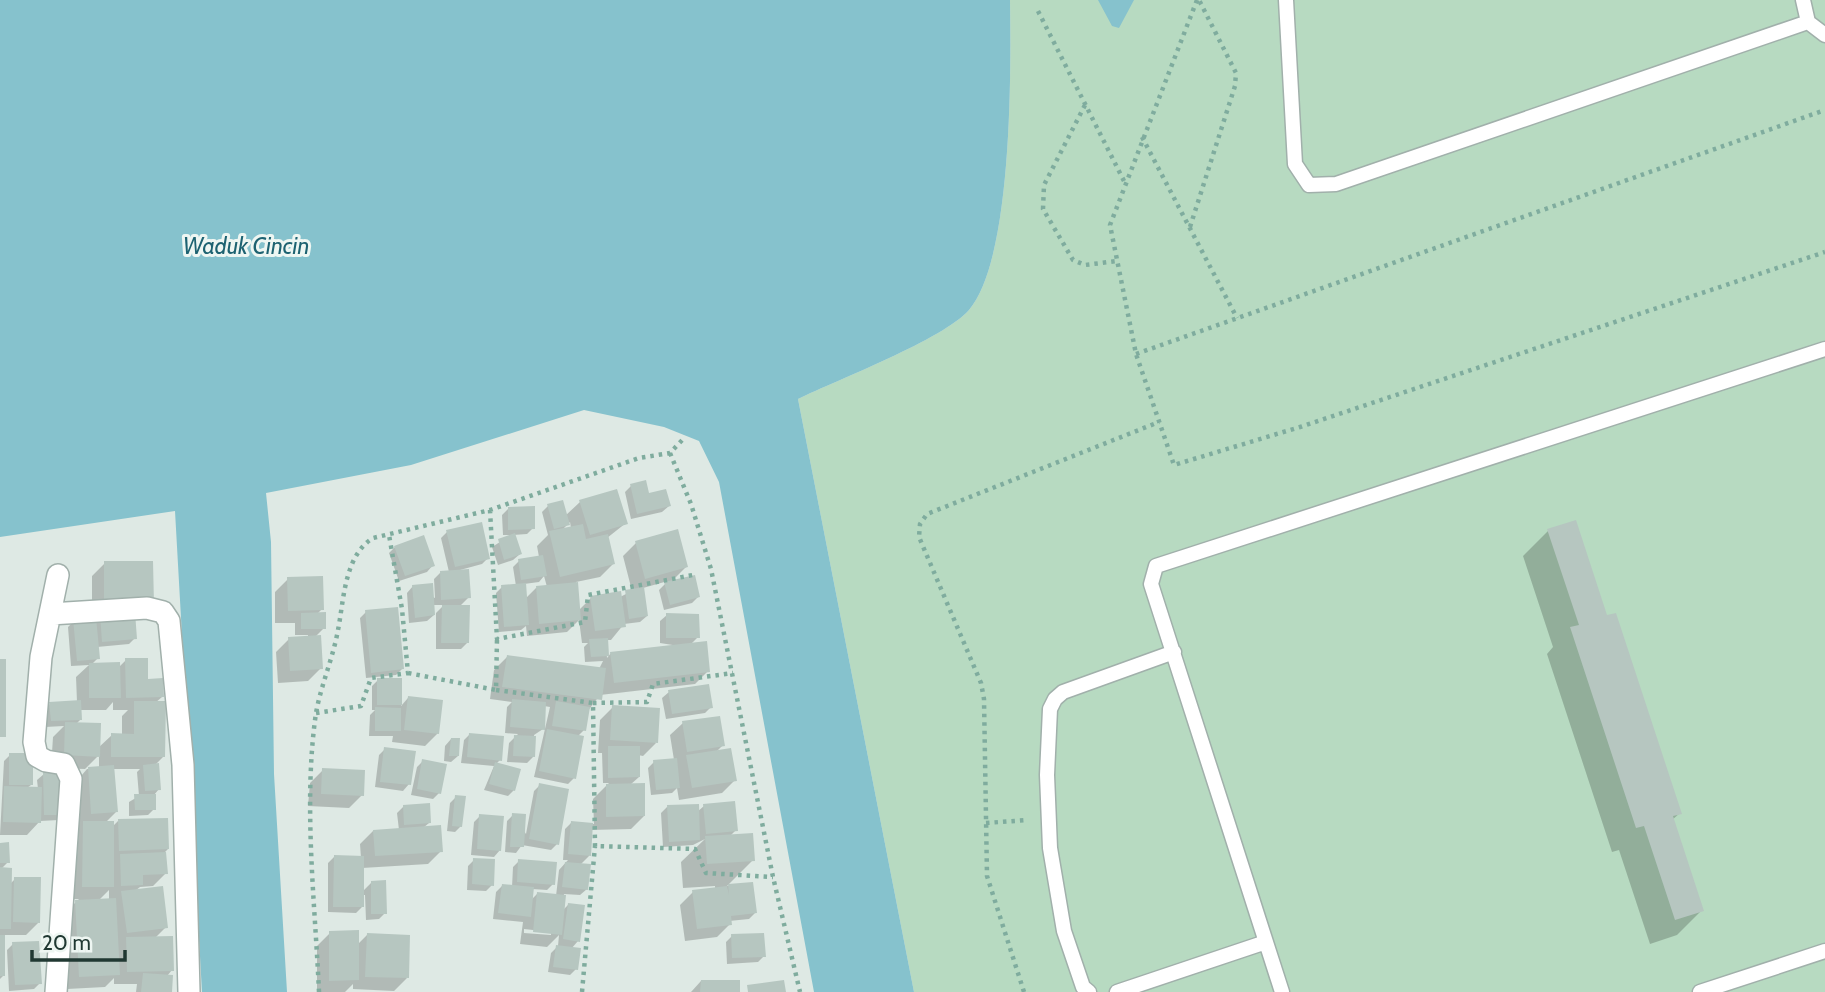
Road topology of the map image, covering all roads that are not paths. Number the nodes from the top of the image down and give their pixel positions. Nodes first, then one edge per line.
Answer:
1 (1286, 0) edge
2 (1804, 0) edge
3 (1808, 22) junction
4 (1825, 35) edge
5 (1825, 349) edge
6 (58, 575) dead end
7 (50, 614) junction
8 (1174, 652) junction
9 (1266, 942) junction
10 (1825, 951) edge
11 (56, 992) edge
12 (189, 992) edge
13 (1089, 992) edge
14 (1117, 992) edge
15 (1282, 992) edge
16 (1700, 992) edge

1 - 3 lane
2 - 3 lane
3 - 4 lane
5 - 8 lane
6 - 7 street
7 - 11 street
7 - 12 street
8 - 9 lane
8 - 13 lane
9 - 14 lane
9 - 15 lane
10 - 16 lane

